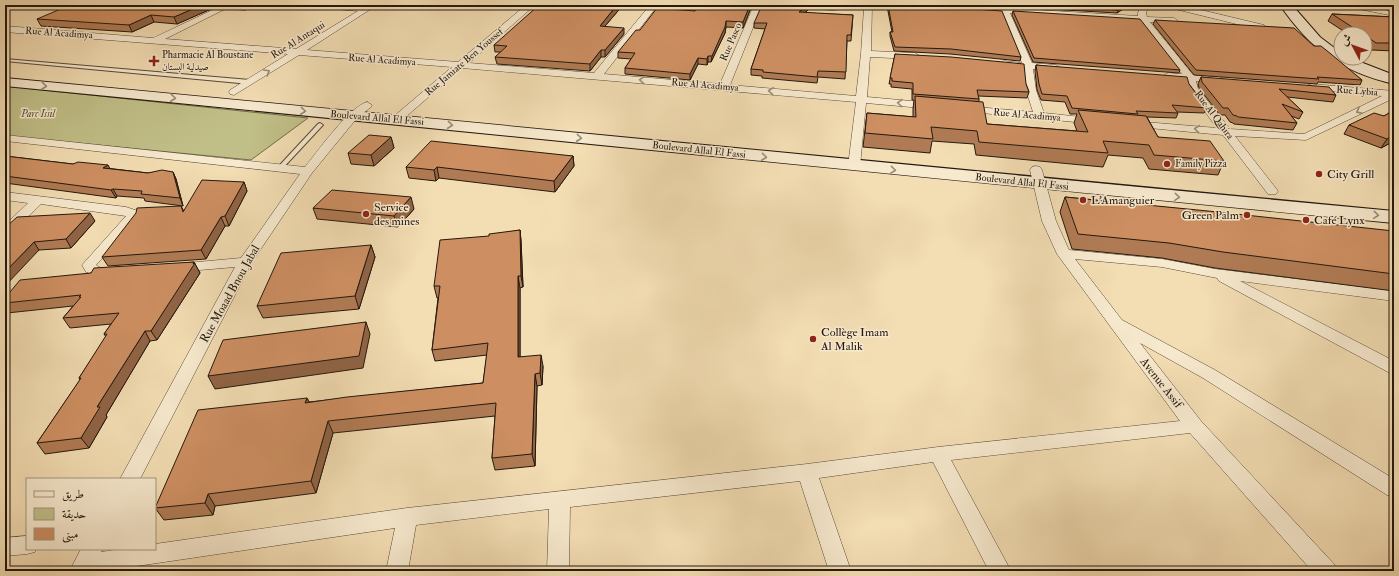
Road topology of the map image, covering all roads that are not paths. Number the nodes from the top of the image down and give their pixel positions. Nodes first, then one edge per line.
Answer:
1 (229, 5) edge
2 (312, 5) edge
3 (531, 5) edge
4 (654, 5) edge
5 (758, 5) edge
6 (778, 5) edge
7 (866, 5) edge
8 (916, 5) edge
9 (1064, 5) edge
10 (1145, 5) edge
11 (1170, 5) edge
12 (1286, 5) edge
13 (1349, 5) edge
14 (370, 7) edge
15 (1005, 10) junction
16 (1394, 14) edge
17 (1099, 17) junction
18 (1143, 20) junction
19 (41, 22) edge
20 (1182, 22) edge
21 (1206, 23) edge
22 (5, 29) edge
23 (1292, 29) edge
24 (19, 30) junction
25 (1307, 30) junction
26 (5, 36) edge
27 (155, 41) junction
28 (298, 53) junction
29 (866, 54) junction
30 (927, 57) edge
31 (5, 60) edge
32 (996, 63) edge
33 (460, 66) junction
34 (1028, 66) junction
35 (1066, 69) edge
36 (5, 70) edge
37 (597, 76) junction
38 (1159, 76) edge
39 (1190, 78) junction
40 (1394, 80) edge
41 (1230, 81) edge
42 (5, 82) edge
43 (250, 82) junction
44 (724, 87) junction
45 (1301, 87) edge
46 (234, 92) junction
47 (1394, 94) edge
48 (862, 99) junction
49 (367, 105) junction
50 (939, 107) edge
51 (955, 108) edge
52 (403, 114) junction
53 (352, 116) junction
54 (1040, 116) junction
55 (1110, 122) edge
56 (1125, 124) edge
57 (320, 125) dead end
58 (1226, 132) junction
59 (5, 138) edge
60 (854, 159) junction
61 (280, 168) junction
62 (308, 171) junction
63 (1039, 177) junction
64 (1272, 191) junction
65 (5, 196) edge
66 (38, 200) junction
67 (1394, 202) edge
68 (1394, 217) edge
69 (5, 232) edge
70 (1064, 254) junction
71 (245, 262) junction
72 (160, 269) edge
73 (129, 271) edge
74 (1214, 273) junction
75 (1394, 296) edge
76 (1114, 322) junction
77 (1394, 368) edge
78 (1194, 426) junction
79 (938, 454) junction
80 (807, 472) junction
81 (131, 478) edge
82 (1394, 489) edge
83 (560, 500) junction
84 (407, 517) junction
85 (26, 544) edge
86 (5, 547) edge
87 (85, 561) edge
88 (397, 571) edge
89 (558, 571) edge
90 (840, 571) edge
91 (1000, 571) edge
92 (1326, 571) edge

1 - 27 street
2 - 14 street
3 - 33 street, Rue Jamiate Ben Youssef
4 - 37 street
5 - 44 street, Rue Pasco
6 - 7 street
7 - 29 street
8 - 15 street
9 - 17 street
10 - 18 street
11 - 21 street
12 - 25 main road
13 - 16 street
14 - 28 street, Rue Al Antaqui
15 - 17 street
15 - 34 street
17 - 18 street
18 - 20 street
18 - 39 street, Rue Al Qahira
19 - 24 street
22 - 24 street, Rue Al Acadimya
23 - 25 street
24 - 26 street
24 - 27 street, Rue Al Acadimya
25 - 40 main road
27 - 28 street, Rue Al Acadimya
28 - 33 street, Rue Al Acadimya
43 -> 28 street, Rue Al Antaqui
29 - 30 street
29 - 48 street
31 - 43 lane
32 - 34 street
33 - 37 street, Rue Al Acadimya
33 - 52 street, Rue Jamiate Ben Youssef
34 - 35 street
34 - 54 street
36 - 46 main road, Boulevard Allal El Fassi
44 -> 37 street, Rue Al Acadimya
38 - 39 street
39 - 41 street
39 - 58 street, Rue Al Qahira
42 -> 53 main road, Boulevard Allal El Fassi
43 - 46 street, Rue Al Antaqui
48 -> 44 street, Rue Al Acadimya
45 - 47 street, Rue Lybia
46 - 49 main road, Boulevard Allal El Fassi
47 -> 58 street
50 -> 48 street, Rue Al Acadimya
48 - 60 street
49 - 52 main road, Boulevard Allal El Fassi
49 - 53 street, Rue Moaad Bnou Jabal
51 - 54 street, Rue Al Acadimya
52 - 53 main road, Boulevard Allal El Fassi
52 - 60 main road, Boulevard Allal El Fassi
53 - 62 street, Rue Moaad Bnou Jabal
54 - 55 street, Rue Al Acadimya
58 -> 56 street
57 - 61 lane
58 - 64 street, Rue Al Qahira
59 - 61 street
60 - 63 main road, Boulevard Allal El Fassi
61 - 62 street
62 - 71 street, Rue Moaad Bnou Jabal
63 - 64 main road, Boulevard Allal El Fassi
63 -> 68 main road, Boulevard Allal El Fassi
63 - 70 street, Avenue Assif
64 - 67 main road, Boulevard Allal El Fassi
65 - 66 street
66 - 69 street
66 - 73 street
70 - 74 street
70 - 76 street, Avenue Assif
71 - 72 street
71 - 81 street, Rue Moaad Bnou Jabal
74 - 75 street
74 - 77 street
76 - 78 street, Avenue Assif
76 - 82 street
78 - 79 street
78 - 92 street, Avenue Assif
79 - 80 street
79 - 91 street
80 - 83 street
80 - 90 street
83 - 84 street
83 - 89 street
84 - 87 street
84 - 88 street
85 - 86 street

